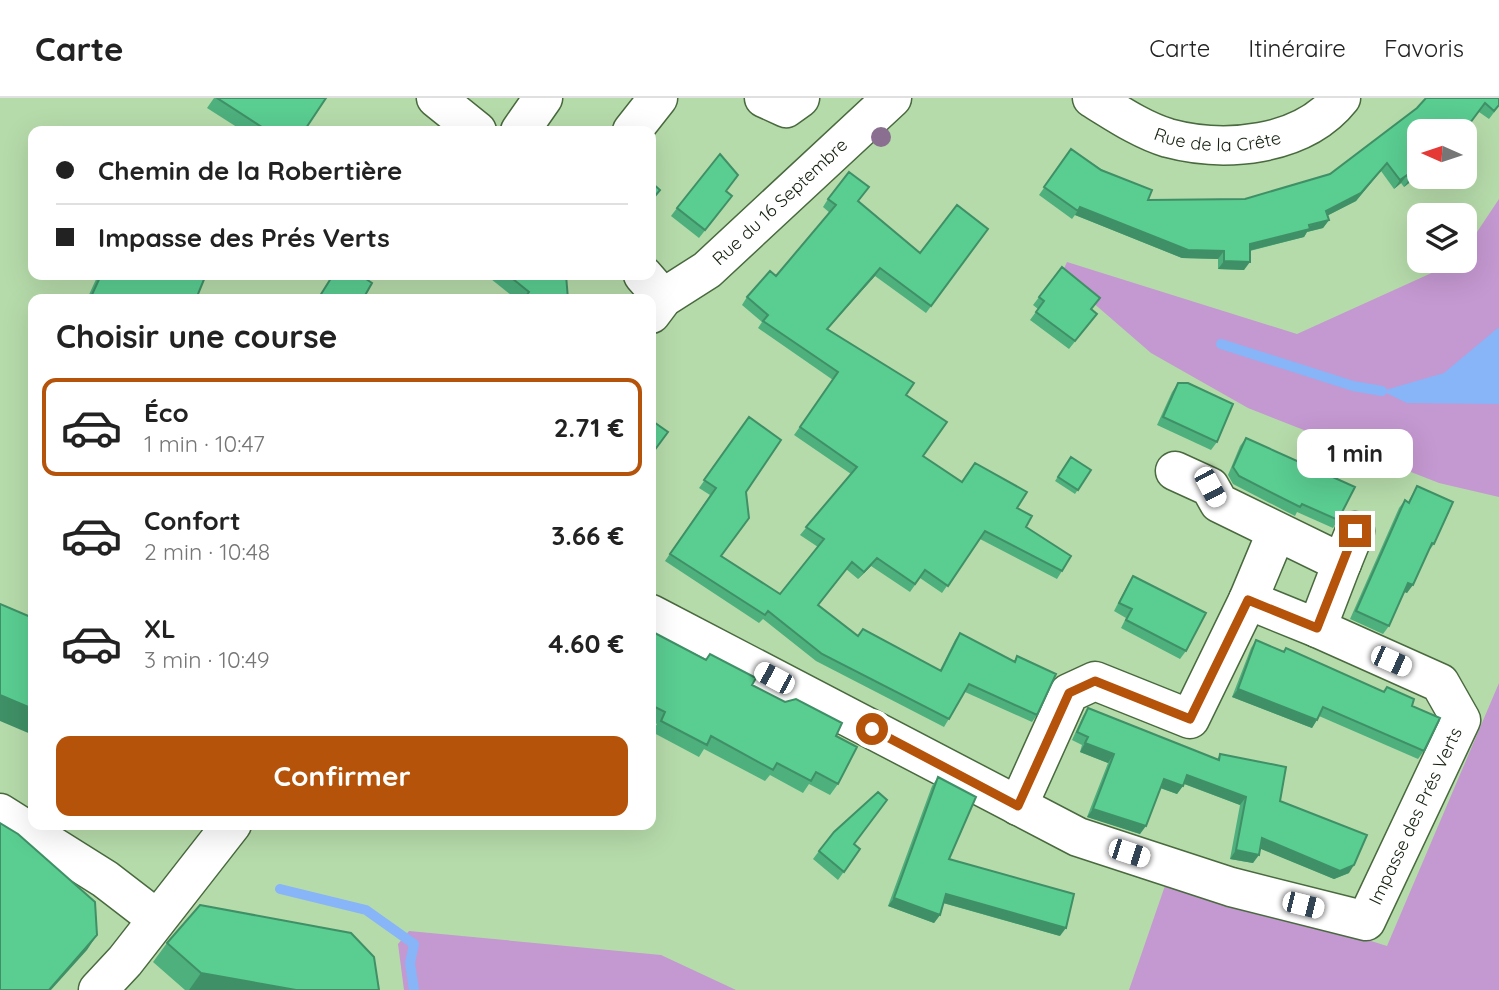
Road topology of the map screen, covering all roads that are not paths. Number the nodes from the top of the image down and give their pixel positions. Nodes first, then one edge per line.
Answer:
1 (436, 98) edge
2 (543, 98) edge
3 (658, 98) edge
4 (764, 98) edge
5 (800, 98) edge
6 (892, 98) edge
7 (1092, 98) edge
8 (1341, 98) edge
9 (471, 126) edge
10 (523, 126) edge
11 (636, 126) edge
12 (656, 294) edge
13 (1175, 471) dead end
14 (1276, 533) junction
15 (1248, 600) junction
16 (656, 617) edge
17 (1317, 628) junction
18 (1018, 806) junction
19 (0, 813) edge
20 (227, 830) edge
21 (157, 919) junction
22 (98, 990) edge

1 - 9 street
2 - 10 street
3 - 11 street
4 - 5 street
6 - 12 street, Rue du 16 Septembre
7 - 8 street, Rue de la Crête
13 - 14 street
14 - 15 street
14 - 17 street
15 - 17 street, Impasse des Prés Verts
15 - 18 street
16 - 18 street
17 - 18 street, Impasse des Prés Verts
19 - 21 street
20 - 21 street
21 - 22 street

